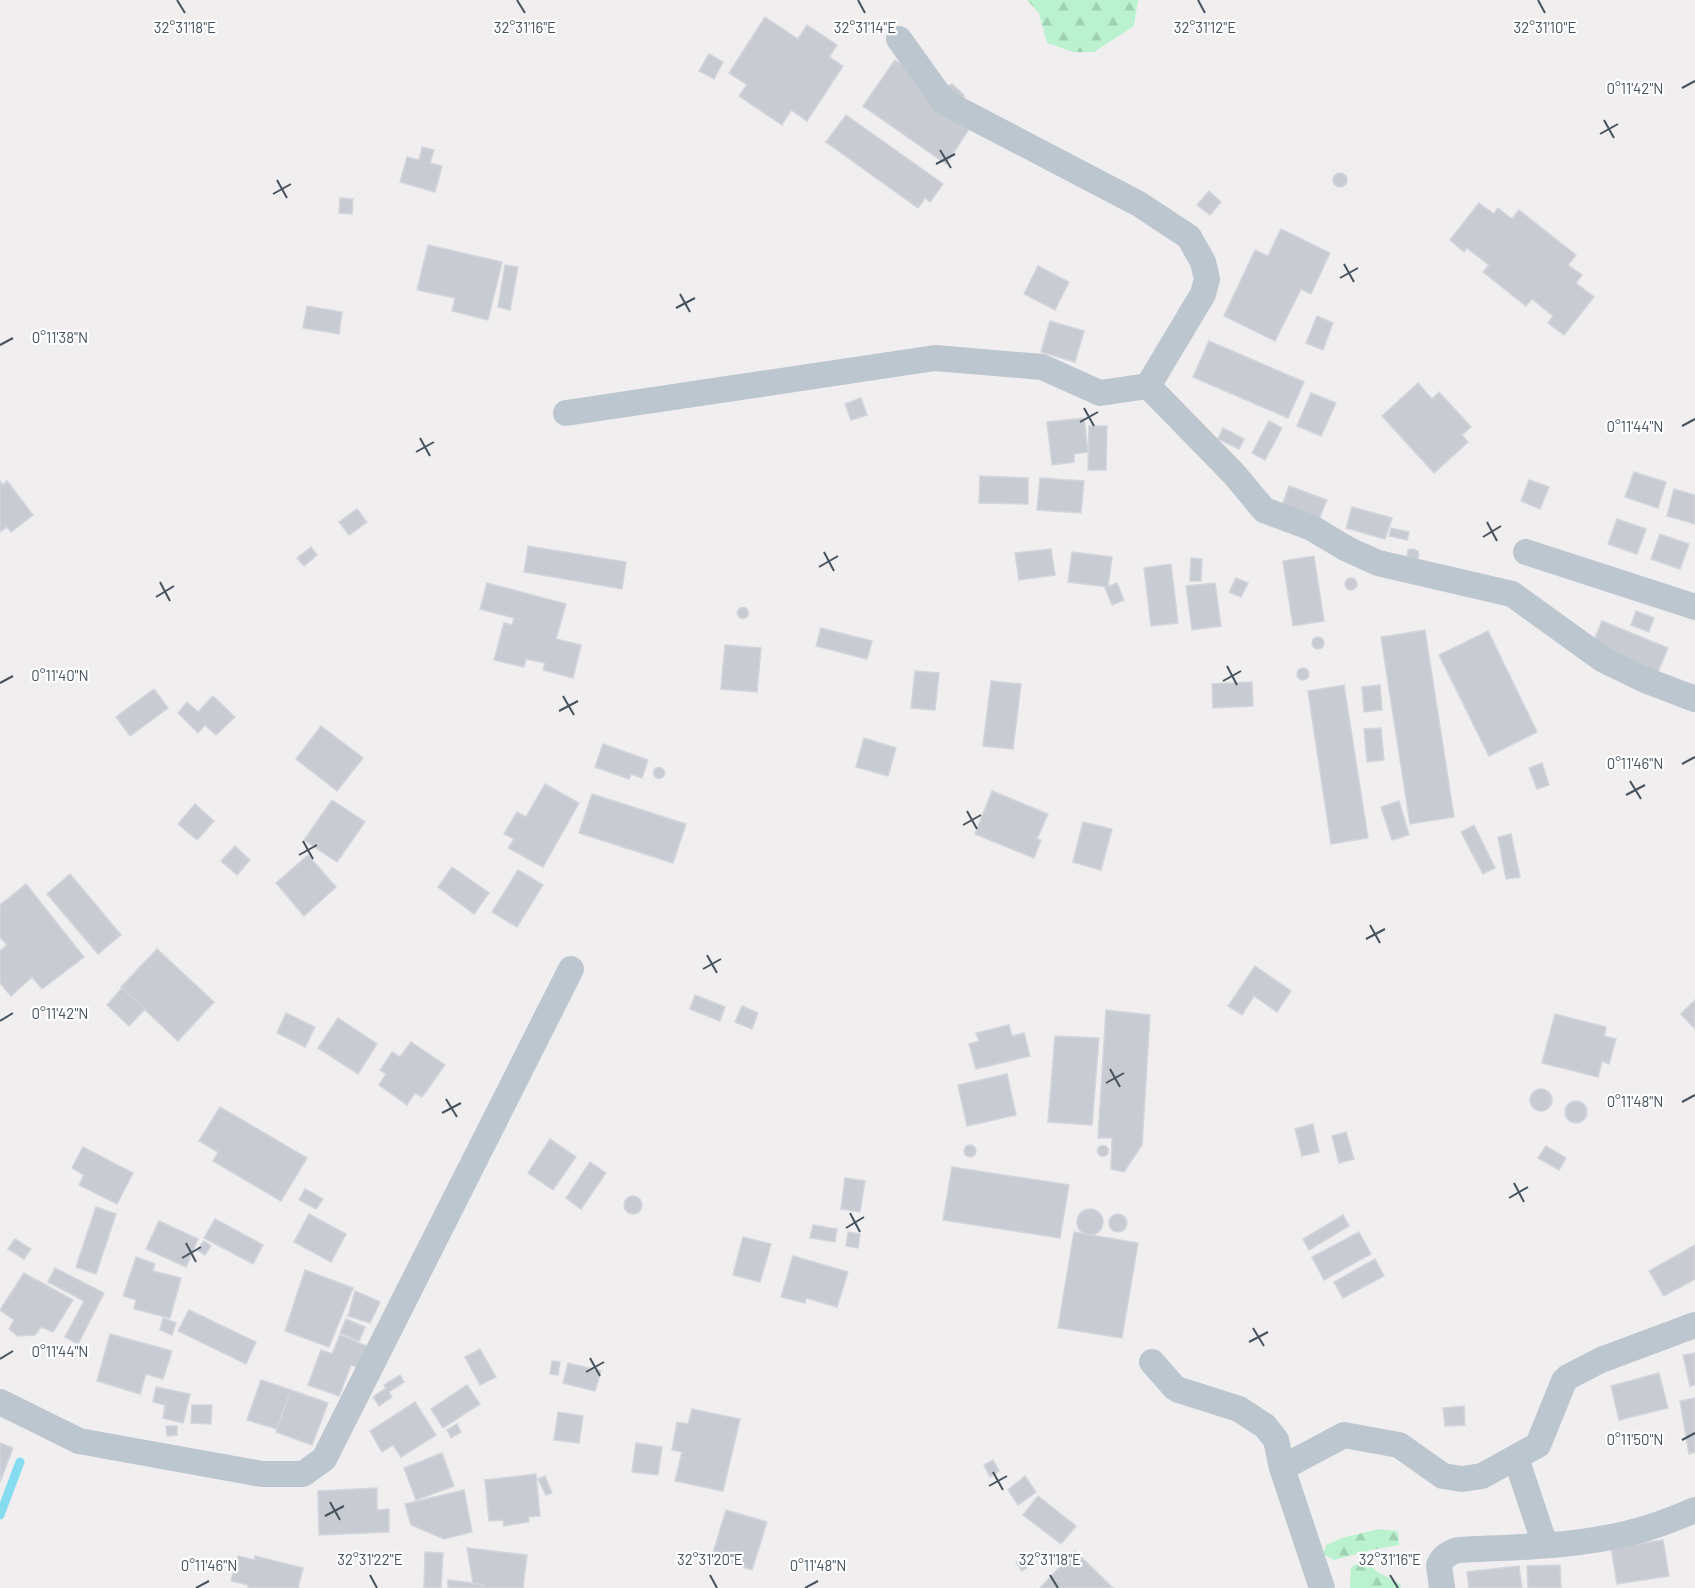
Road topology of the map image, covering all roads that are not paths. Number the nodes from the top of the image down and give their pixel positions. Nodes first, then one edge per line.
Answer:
1 (899, 39) dead end
2 (1148, 386) junction
3 (566, 413) dead end
4 (1526, 552) dead end
5 (1695, 607) edge
6 (1695, 699) edge
7 (571, 969) dead end
8 (1695, 1325) edge
9 (1152, 1362) dead end
10 (0, 1402) edge
11 (1516, 1458) junction
12 (1282, 1468) junction
13 (1695, 1510) edge
14 (1545, 1545) junction
15 (1322, 1588) edge
16 (1442, 1588) edge

1 - 2 street
2 - 3 street
2 - 6 street
4 - 5 street
7 - 10 street
8 - 11 street
9 - 12 street
11 - 12 street
11 - 14 street
12 - 15 street
13 - 14 street
14 - 16 street

